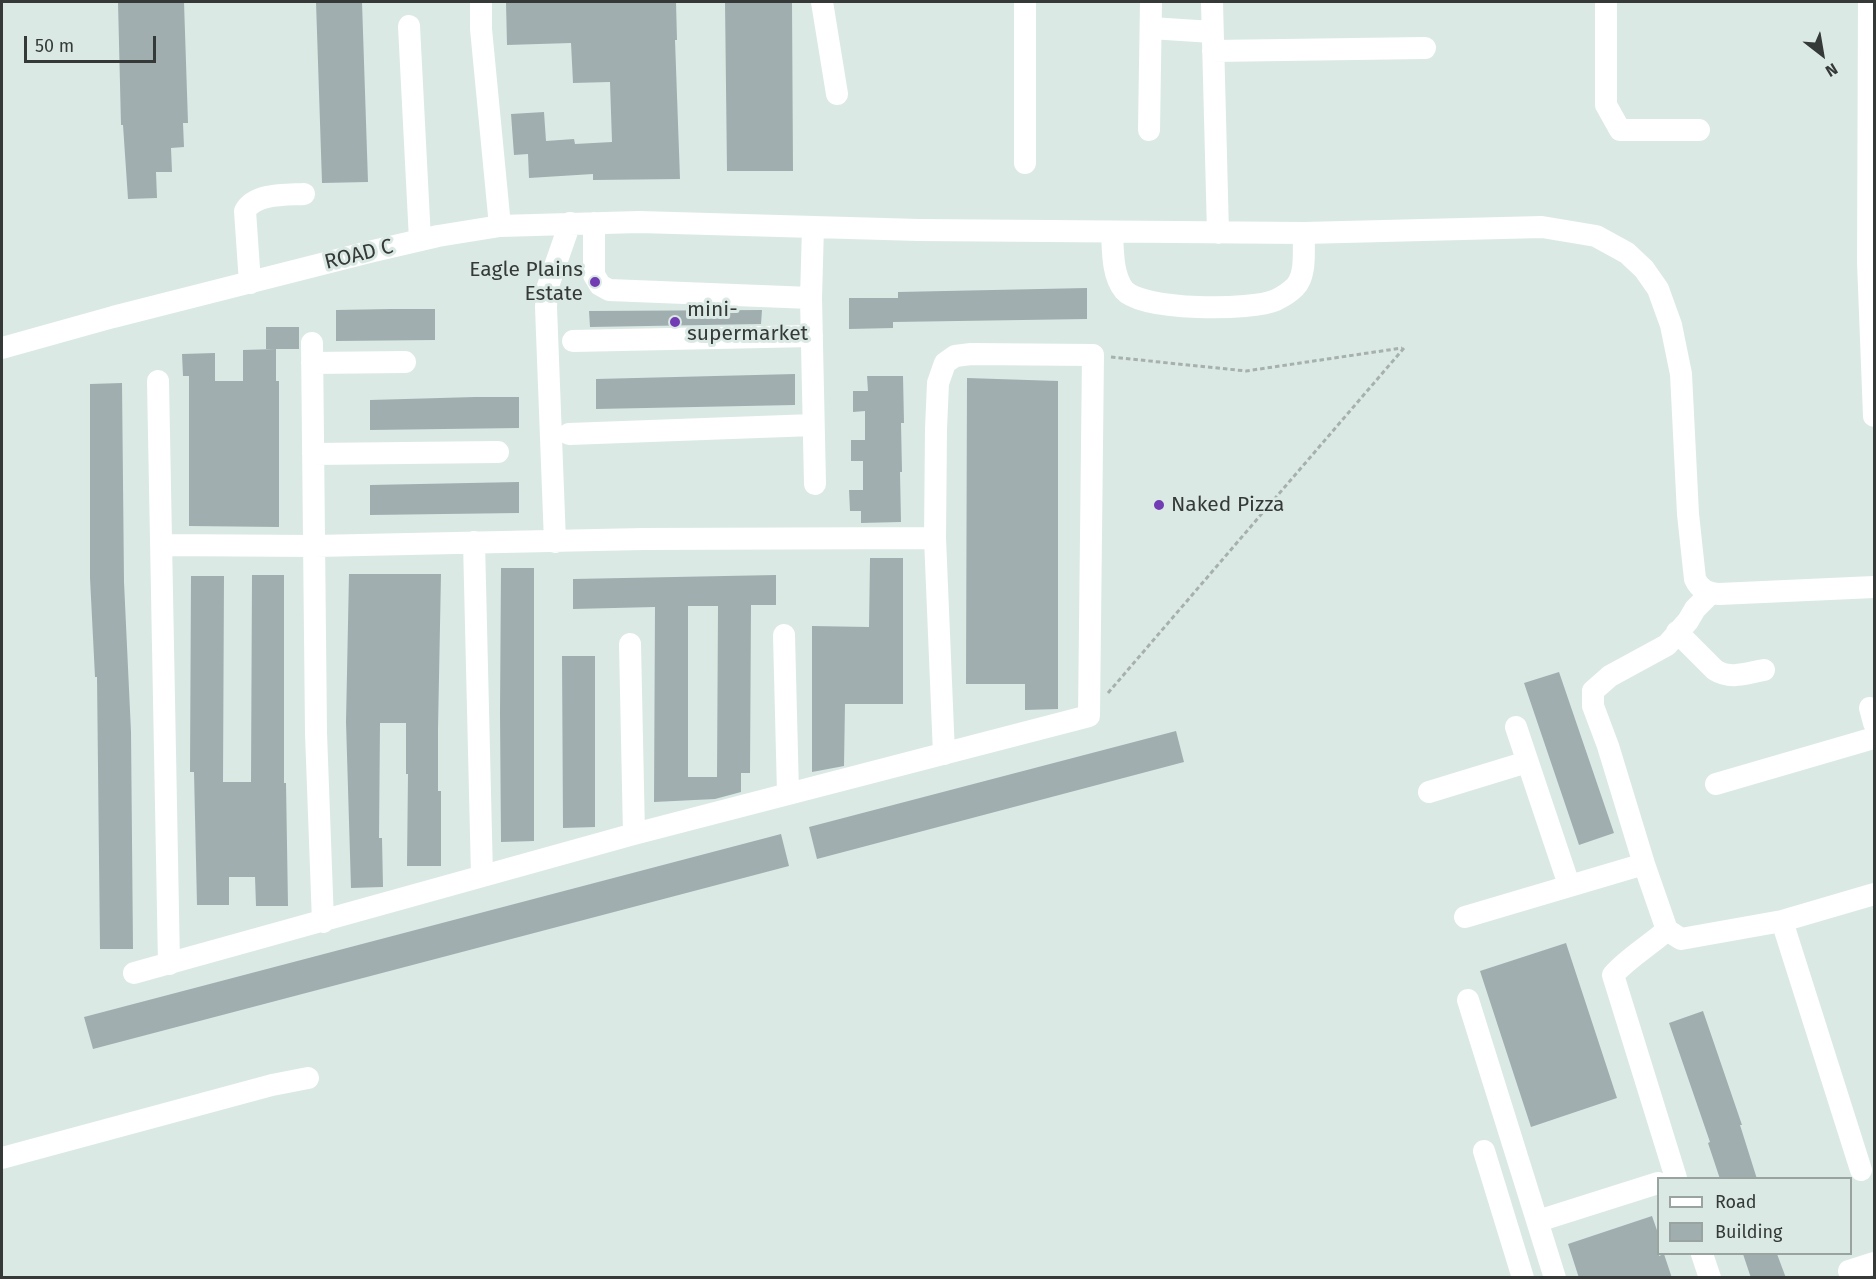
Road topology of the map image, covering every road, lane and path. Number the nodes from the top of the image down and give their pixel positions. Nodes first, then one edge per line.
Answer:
1 (481, 2) edge
2 (822, 2) edge
3 (1025, 2) edge
4 (1151, 2) edge
5 (1212, 2) edge
6 (1606, 2) edge
7 (1869, 2) edge
8 (410, 26) dead end
9 (1151, 28) junction
10 (1213, 42) junction
11 (1425, 48) dead end
12 (837, 94) dead end
13 (1149, 130) dead end
14 (1700, 130) dead end
15 (1025, 163) dead end
16 (303, 194) dead end
17 (570, 223) junction
18 (594, 223) junction
19 (500, 226) junction
20 (813, 227) junction
21 (1112, 232) junction
22 (1218, 232) junction
23 (1305, 233) junction
24 (420, 240) junction
25 (1871, 262) edge
26 (249, 283) junction
27 (811, 297) junction
28 (812, 336) junction
29 (573, 341) dead end
30 (2, 348) edge
31 (1093, 356) junction
32 (405, 362) dead end
33 (158, 381) dead end
34 (1875, 416) edge
35 (813, 425) junction
36 (569, 434) dead end
37 (498, 452) dead end
38 (313, 453) junction
39 (815, 484) dead end
40 (935, 538) junction
41 (474, 542) junction
42 (555, 542) junction
43 (162, 545) junction
44 (315, 546) junction
45 (1875, 587) edge
46 (1711, 594) junction
47 (1677, 632) junction
48 (784, 634) dead end
49 (630, 644) dead end
50 (1764, 670) dead end
51 (1089, 716) junction
52 (1516, 727) dead end
53 (1875, 738) edge
54 (944, 754) junction
55 (1527, 762) junction
56 (1716, 784) dead end
57 (1429, 792) dead end
58 (788, 793) junction
59 (634, 834) junction
60 (1644, 864) junction
61 (482, 876) junction
62 (1569, 885) junction
63 (1875, 894) edge
64 (1465, 917) dead end
65 (1782, 921) junction
66 (323, 922) junction
67 (1667, 930) junction
68 (169, 964) junction
69 (134, 973) dead end
70 (1468, 1000) dead end
71 (308, 1078) dead end
72 (1484, 1151) dead end
73 (2, 1158) edge
74 (1862, 1170) dead end
75 (1670, 1177) edge
76 (1657, 1183) edge
77 (1538, 1221) junction
78 (1702, 1255) edge
79 (1875, 1263) edge
80 (1849, 1271) dead end
81 (1523, 1278) edge
82 (1555, 1278) edge
83 (1710, 1278) edge

1 - 19 street
2 - 12 street
3 - 15 street
4 - 9 street
5 - 10 street
6 - 14 street
7 - 25 street
8 - 24 street
9 - 10 street
9 - 13 street
10 - 11 street
10 - 22 street
16 - 26 street
17 - 18 street, ROAD C
17 - 19 street, ROAD C
17 - 42 street
18 - 20 street, ROAD C
18 - 27 street
19 - 24 street, ROAD C
20 - 21 street, ROAD C
20 - 27 street
21 - 22 street, ROAD C
21 - 23 street
22 - 23 street, ROAD C
23 - 46 street, ROAD C
24 - 26 street, ROAD C
25 - 34 street
26 - 30 street, ROAD C
27 - 28 street
28 - 29 street
28 - 35 street
31 - 40 street
31 - 51 street
31 - 51 path
32 - 38 street
33 - 43 street
35 - 36 street
35 - 39 street
37 - 38 street
38 - 44 street
40 - 42 street
40 - 54 street
41 - 42 street
41 - 44 street
41 - 61 street
43 - 44 street
43 - 68 street
44 - 66 street
45 - 46 street
46 - 47 street
47 - 50 street
47 - 60 street
48 - 58 street
49 - 59 street
51 - 54 street
52 - 55 street
53 - 56 street
54 - 58 street
55 - 57 street
55 - 62 street
58 - 59 street
59 - 61 street
60 - 62 street
60 - 67 street
61 - 66 street
62 - 64 street
63 - 65 street
65 - 67 street
65 - 74 street
66 - 68 street
67 - 75 street
68 - 69 street
70 - 77 street
71 - 73 street
72 - 81 street
76 - 77 street
77 - 82 street
78 - 83 street
79 - 80 street

